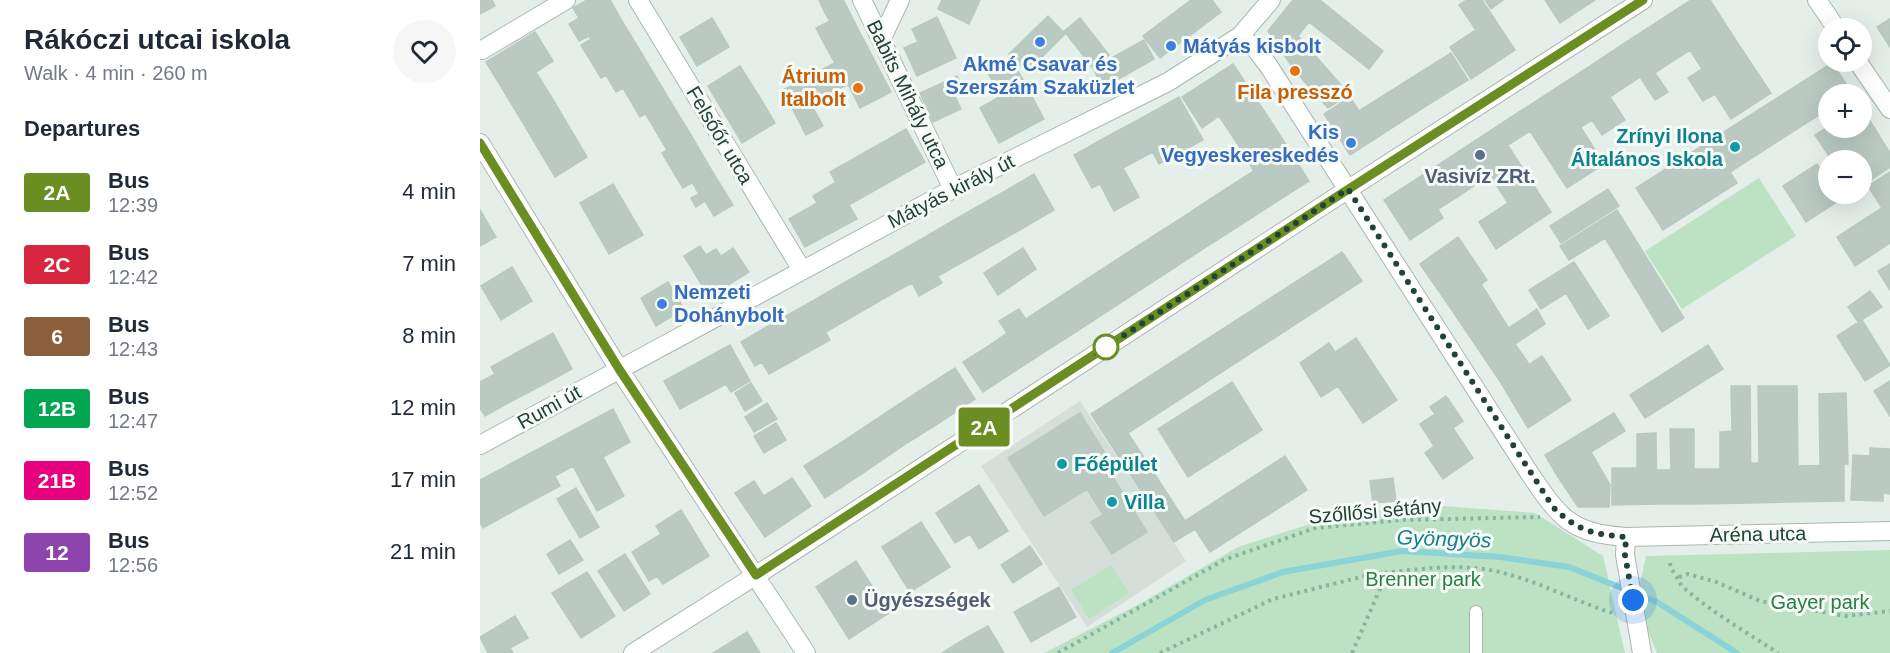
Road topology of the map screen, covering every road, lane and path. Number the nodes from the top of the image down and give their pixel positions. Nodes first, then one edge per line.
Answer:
1 (566, 0) edge
2 (638, 0) edge
3 (862, 0) edge
4 (900, 0) edge
5 (1271, 0) edge
6 (1643, 0) edge
7 (1821, 4) edge
8 (1830, 18) edge
9 (1240, 36) junction
10 (881, 40) junction
11 (482, 50) dead end
12 (1865, 72) edge
13 (1890, 109) edge
14 (480, 143) edge
15 (953, 189) junction
16 (1348, 189) junction
17 (802, 270) junction
18 (619, 369) junction
19 (480, 445) edge
20 (1543, 517) dead end
21 (1890, 531) edge
22 (1626, 537) junction
23 (1671, 564) dead end
24 (1387, 573) junction
25 (756, 575) junction
26 (1679, 577) junction
27 (1890, 611) edge
28 (1476, 612) dead end
29 (1628, 616) junction
30 (1647, 652) edge
31 (633, 653) edge
32 (806, 653) edge
33 (1058, 653) edge
34 (1160, 653) edge
35 (1352, 653) edge
36 (1476, 653) edge
37 (1778, 653) edge

1 - 11 street
2 - 17 street, Felsőőr utca
3 - 10 street, Babits Mihály utca
4 - 10 street
5 - 9 street, Mátyás király út
6 - 16 street
7 - 8 street
9 - 15 street, Mátyás király út
9 - 16 street, Aréna utca
10 - 15 street, Babits Mihály utca
12 - 13 street
14 - 18 street
15 - 17 street, Mátyás király út
16 - 22 street, Aréna utca
16 - 25 street
17 - 18 street, Mátyás király út
18 - 19 street, Rumi út
18 - 25 street
20 - 33 path, Szőllősi sétány
21 - 22 street, Aréna utca
22 - 29 street
23 - 26 path
24 - 29 path
24 - 34 path
24 - 35 path
25 - 31 street
25 - 32 street
26 - 27 path
26 - 37 path
28 - 36 lane
29 - 30 street

